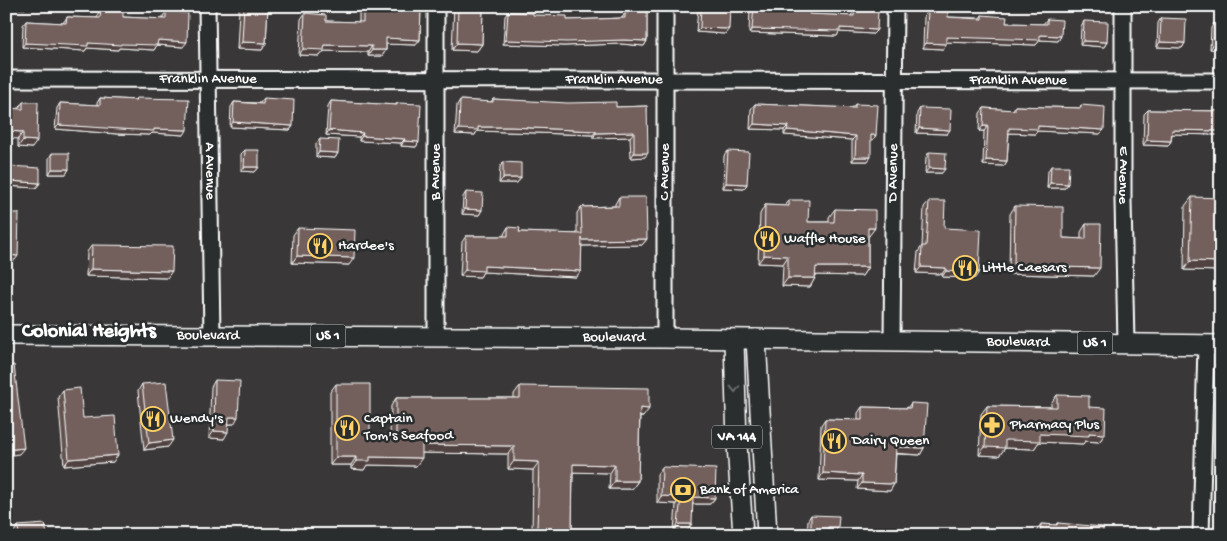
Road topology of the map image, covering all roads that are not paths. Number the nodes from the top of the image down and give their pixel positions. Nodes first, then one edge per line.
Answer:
1 (207, 6) edge
2 (436, 6) edge
3 (665, 6) edge
4 (895, 6) edge
5 (1123, 6) edge
6 (6, 79) edge
7 (208, 80) junction
8 (436, 80) junction
9 (666, 80) junction
10 (894, 81) junction
11 (1122, 81) junction
12 (1221, 81) edge
13 (6, 335) edge
14 (212, 336) junction
15 (436, 337) junction
16 (665, 338) junction
17 (756, 339) junction
18 (734, 340) junction
19 (892, 341) junction
20 (1126, 343) junction
21 (1213, 345) edge
22 (743, 535) edge
23 (767, 535) edge
24 (1201, 535) edge

1 - 7 street, A Avenue
2 - 8 street, B Avenue
3 - 9 street, C Avenue
4 - 10 street, D Avenue
5 - 11 street, E Avenue
6 - 7 street, Franklin Avenue
7 - 8 street, Franklin Avenue
7 - 14 street, A Avenue
8 - 9 street, Franklin Avenue
8 - 15 street, B Avenue
9 - 10 street, Franklin Avenue
9 - 16 street, C Avenue
10 - 11 street, Franklin Avenue
10 - 19 street, D Avenue
11 - 12 street, Franklin Avenue
11 - 20 street, E Avenue
13 - 14 main road, Boulevard / US 1
14 - 15 main road, Boulevard / US 1
15 - 16 main road, Boulevard / US 1
16 - 18 main road, Boulevard / US 1
17 - 18 main road, Boulevard / US 1
17 - 19 main road, Boulevard / US 1
17 - 23 main road, VA 144
18 -> 22 main road, VA 144
19 - 20 main road, Boulevard / US 1
20 - 21 main road, Boulevard / US 1
21 - 24 street

